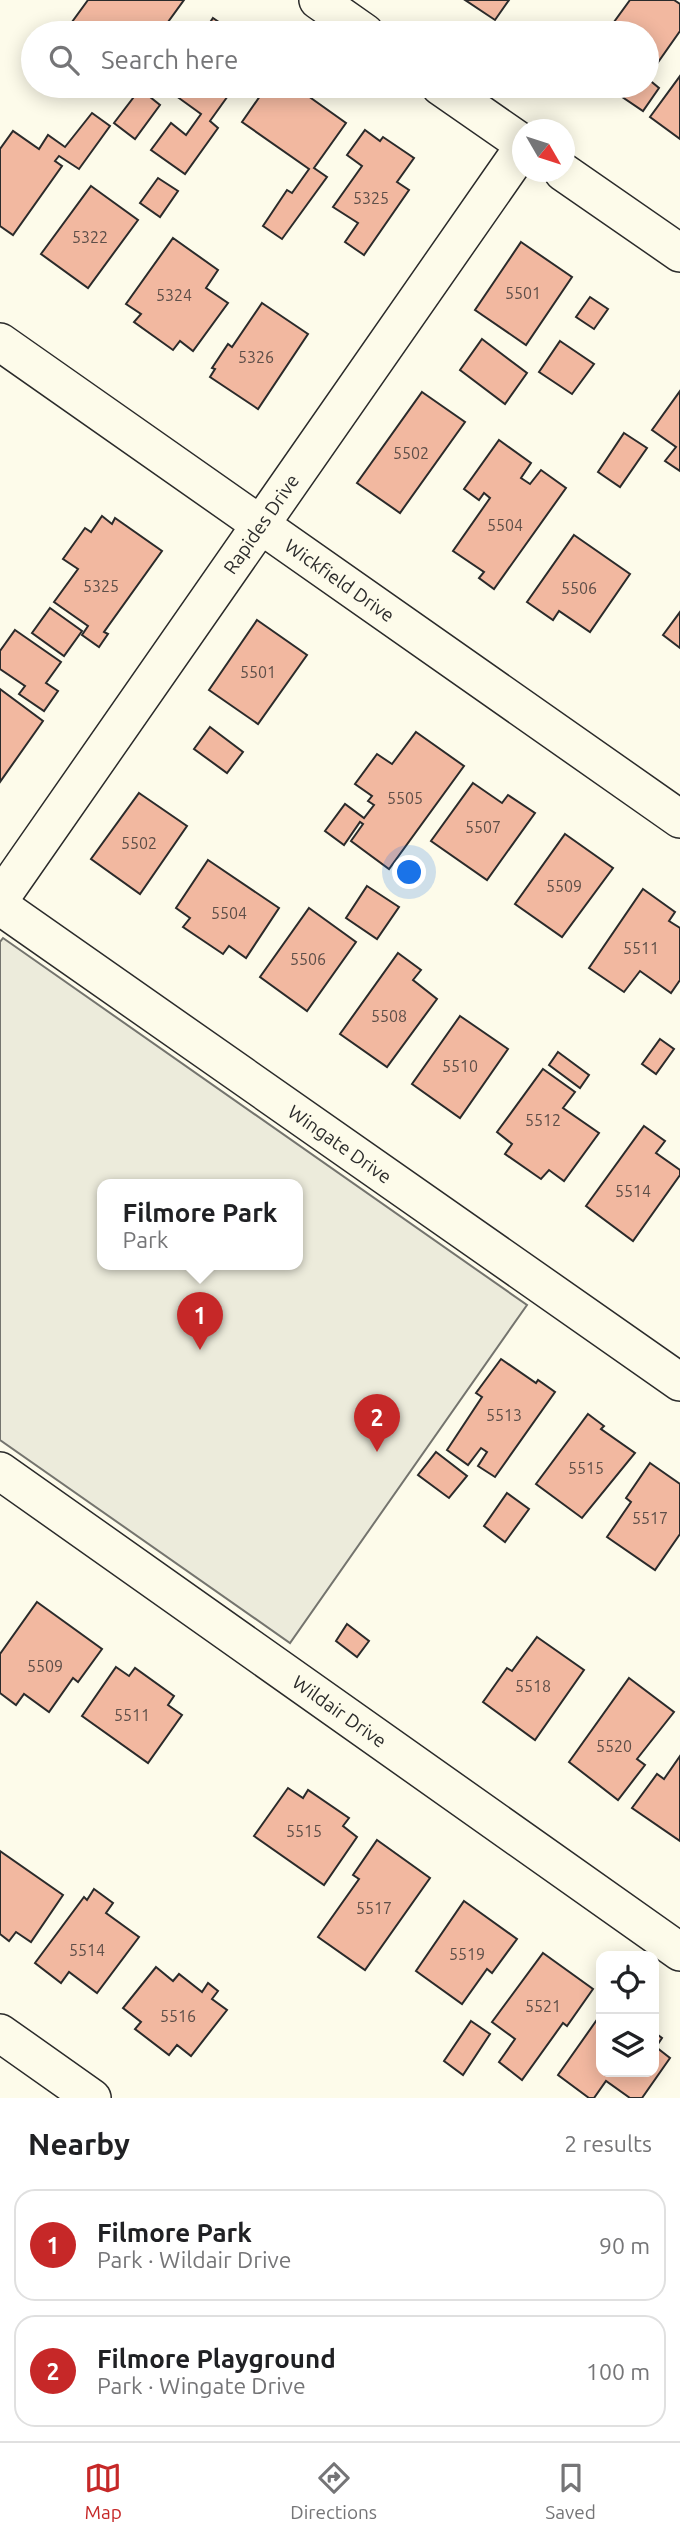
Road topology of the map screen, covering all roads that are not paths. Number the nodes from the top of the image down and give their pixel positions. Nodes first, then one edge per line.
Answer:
1 (318, 0) edge
2 (348, 21) edge
3 (457, 98) edge
4 (512, 135) edge
5 (512, 165) edge
6 (575, 180) edge
7 (680, 253) edge
8 (0, 342) edge
9 (259, 525) junction
10 (680, 819) edge
11 (0, 899) edge
12 (0, 906) edge
13 (680, 1382) edge
14 (0, 1471) edge
15 (680, 1952) edge
16 (0, 2034) edge
17 (92, 2098) edge

1 - 2 street
3 - 4 street
5 - 9 street, Rapides Drive
6 - 7 street
8 - 9 street, Wickfield Drive
9 - 10 street, Wickfield Drive
9 - 11 street, Rapides Drive
12 - 13 street, Wingate Drive
14 - 15 street, Wildair Drive
16 - 17 street

